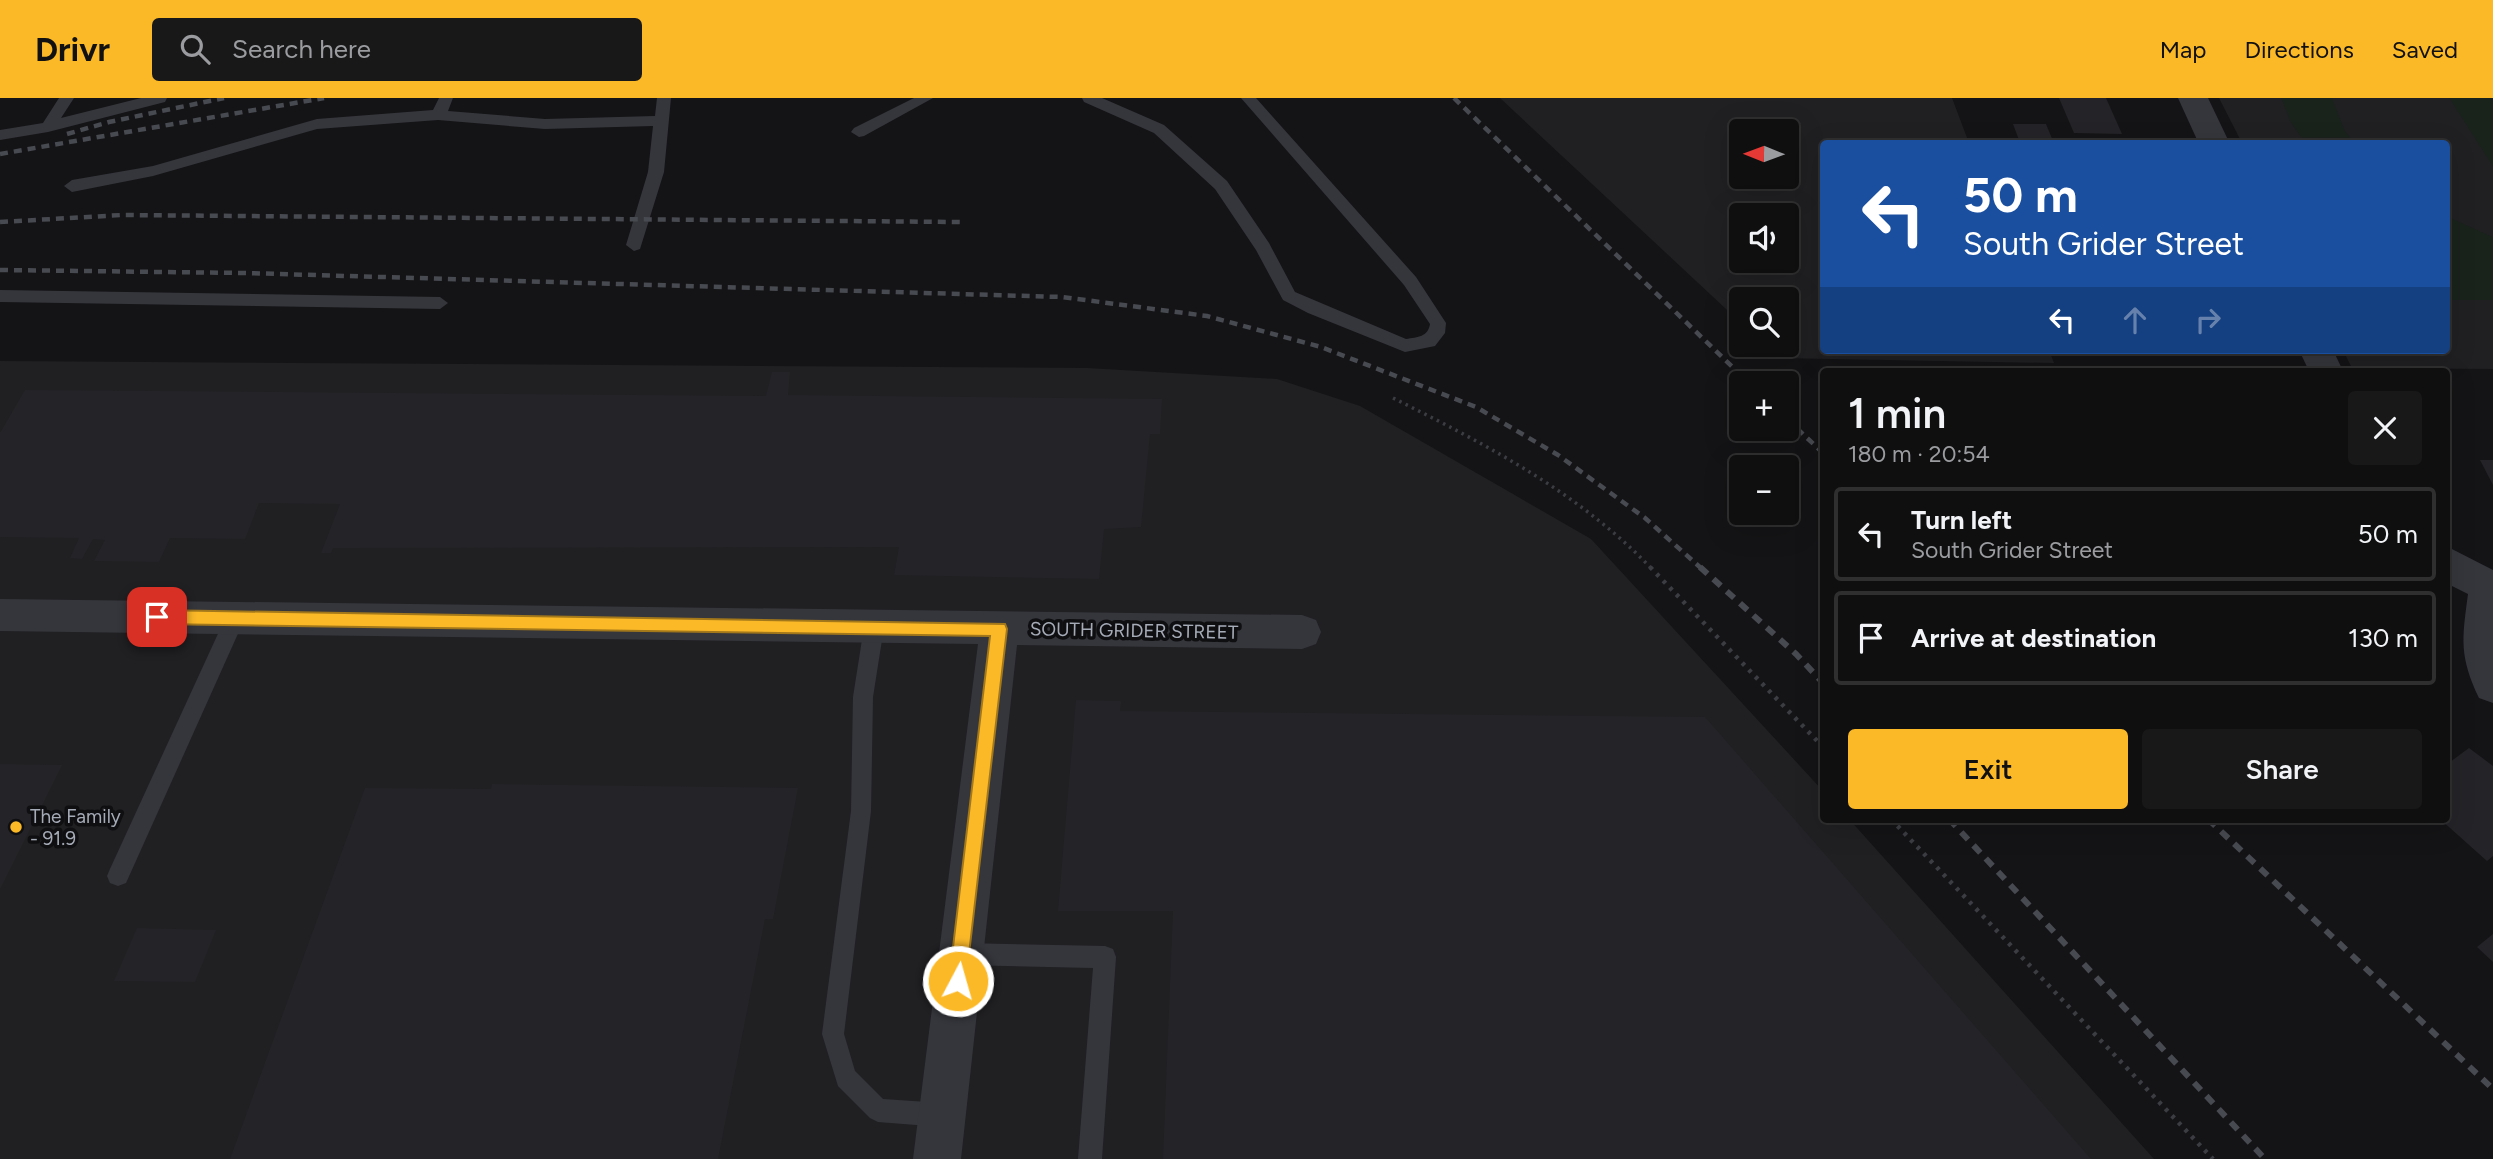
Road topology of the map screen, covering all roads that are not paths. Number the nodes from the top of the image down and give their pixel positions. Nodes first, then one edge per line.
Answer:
1 (67, 98) edge
2 (160, 98) edge
3 (446, 98) edge
4 (664, 98) edge
5 (926, 98) edge
6 (1089, 98) edge
7 (1248, 98) edge
8 (2193, 98) edge
9 (438, 115) junction
10 (660, 121) junction
11 (48, 127) junction
12 (859, 132) dead end
13 (0, 135) edge
14 (2213, 140) edge
15 (72, 186) dead end
16 (634, 245) dead end
17 (0, 296) edge
18 (440, 303) dead end
19 (2450, 565) edge
20 (2490, 587) edge
21 (0, 615) edge
22 (235, 618) junction
23 (874, 627) junction
24 (999, 629) junction
25 (1301, 632) dead end
26 (2493, 686) edge
27 (118, 876) dead end
28 (962, 954) junction
29 (943, 1115) junction
30 (937, 1159) edge
31 (1090, 1159) edge

1 - 11 lane
2 - 11 lane
3 - 9 lane
4 - 10 lane
5 - 12 lane
6 - 7 lane
8 - 14 street
9 - 10 lane
9 - 15 lane
10 - 16 lane
11 - 13 lane
17 - 18 lane
19 - 20 street
20 - 26 street
21 - 22 street, SOUTH GRIDER STREET
22 - 23 street, SOUTH GRIDER STREET
22 - 27 lane
23 - 24 street, SOUTH GRIDER STREET
23 - 29 lane
24 - 25 street, SOUTH GRIDER STREET
24 - 28 street
28 - 29 street
28 - 31 lane
29 - 30 street

